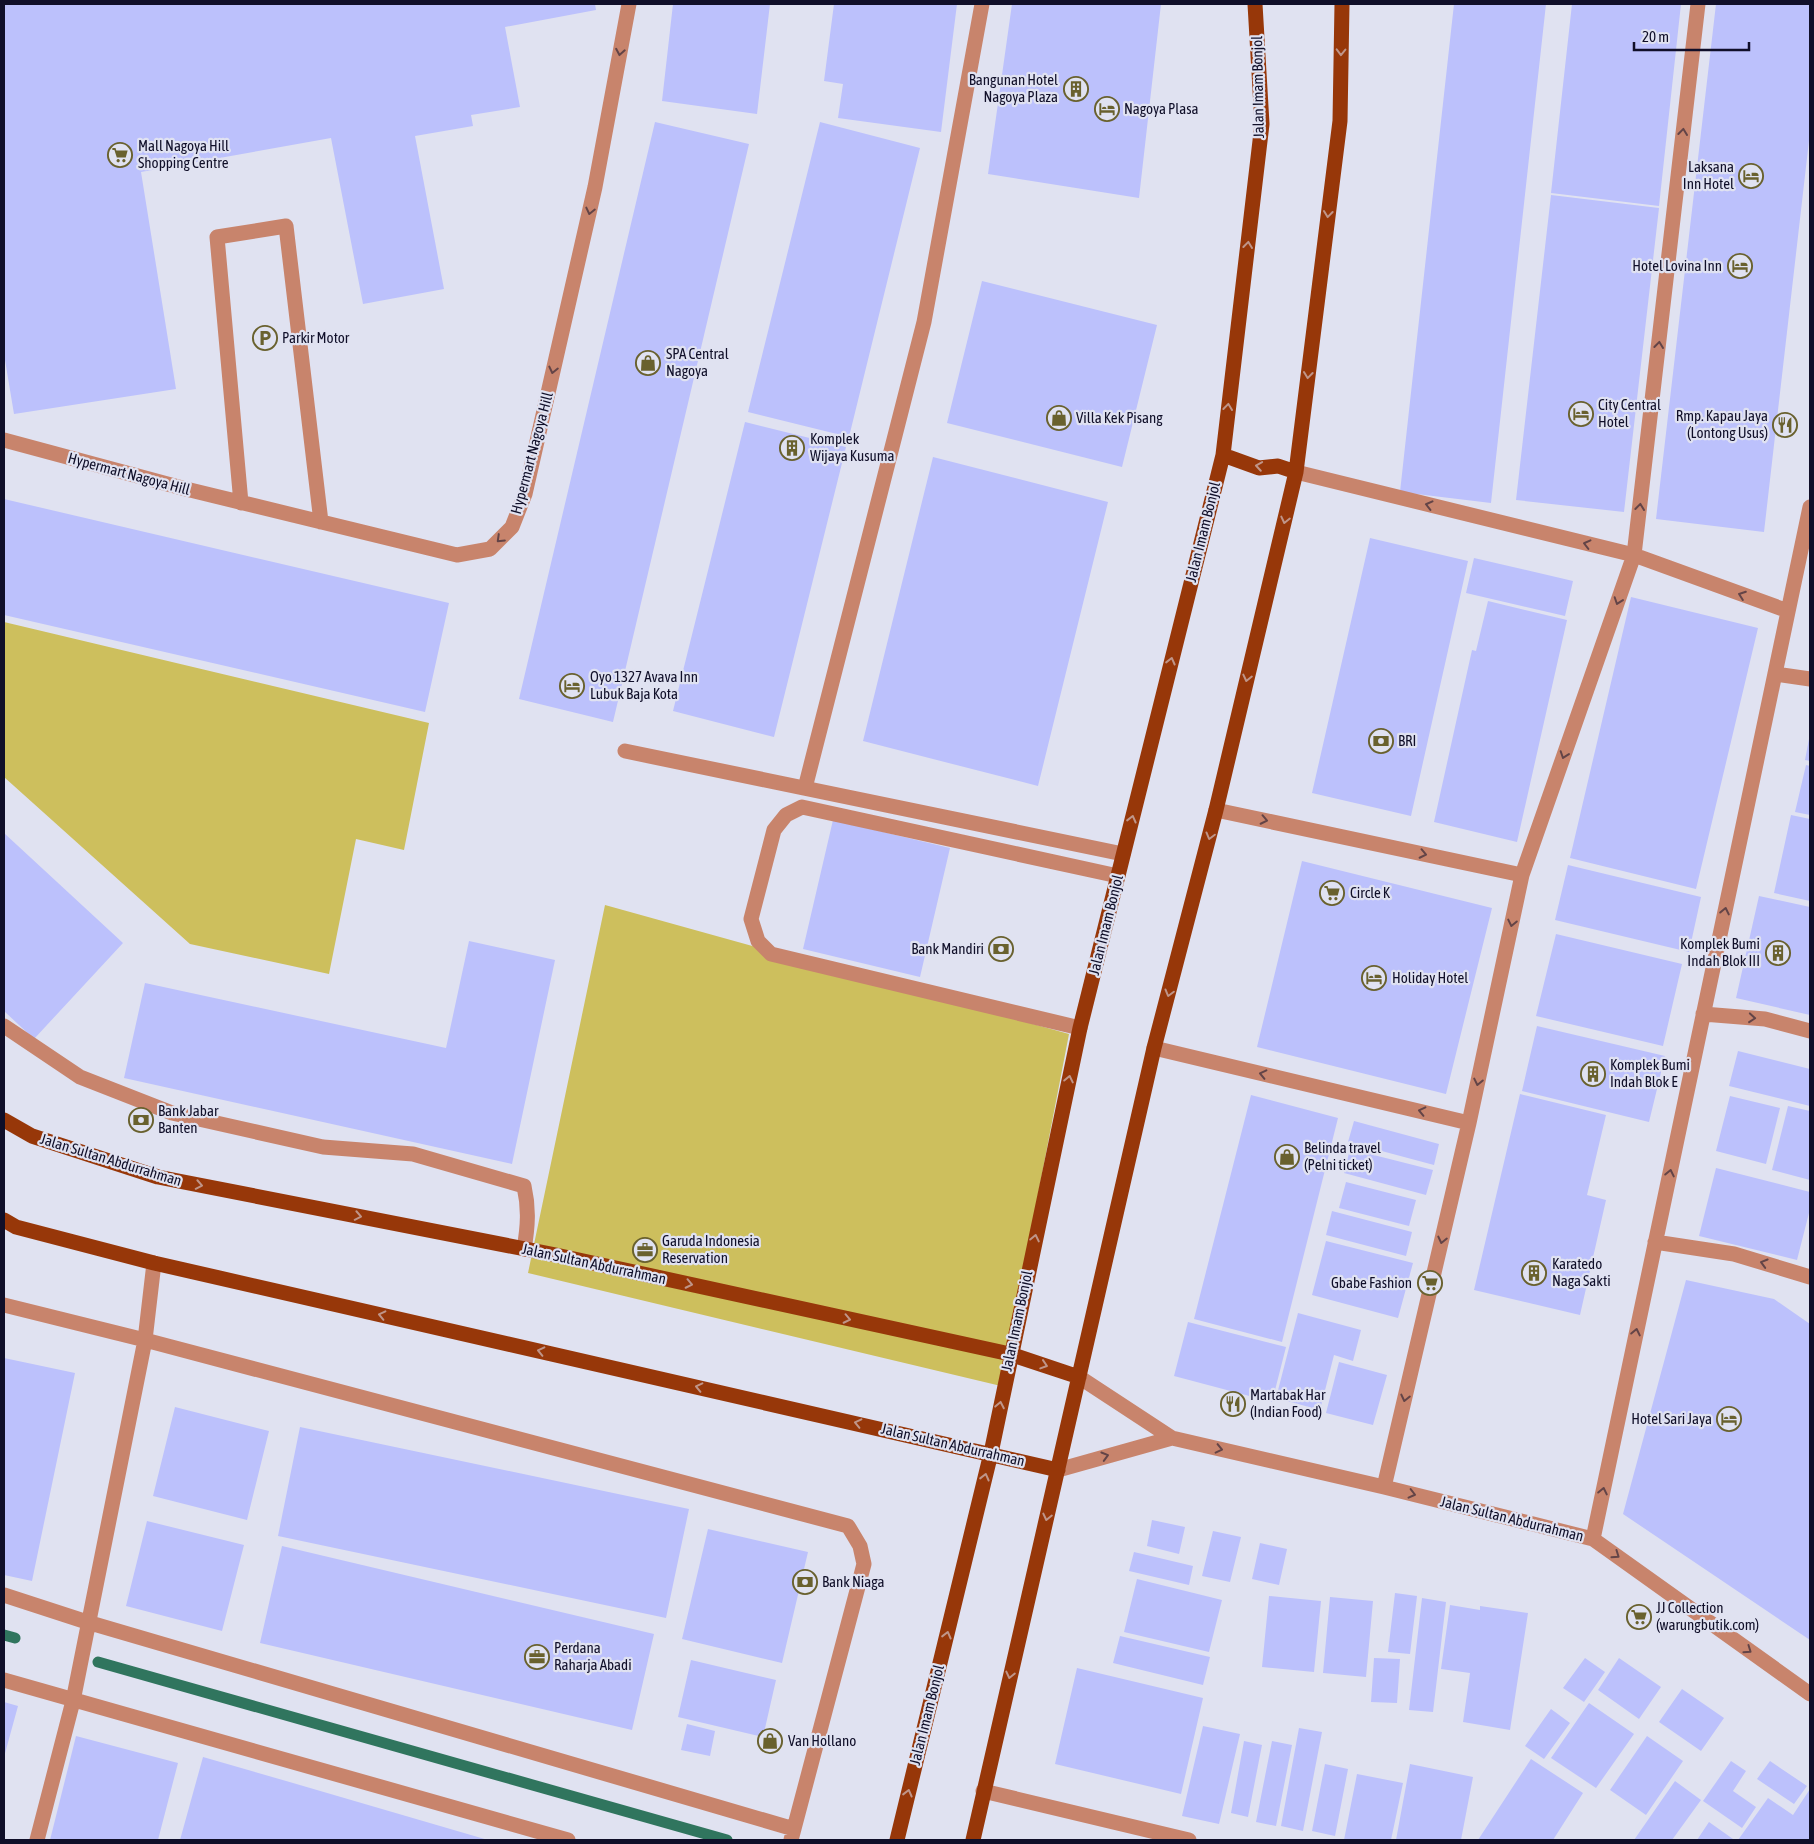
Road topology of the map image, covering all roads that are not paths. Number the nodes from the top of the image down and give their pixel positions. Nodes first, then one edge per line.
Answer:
1 (629, 4) edge
2 (982, 4) edge
3 (1255, 4) edge
4 (1342, 4) edge
5 (1698, 4) edge
6 (4, 440) edge
7 (1223, 455) junction
8 (1296, 472) junction
9 (240, 503) junction
10 (1810, 507) edge
11 (320, 522) junction
12 (1634, 555) junction
13 (1788, 611) junction
14 (1775, 674) junction
15 (1810, 679) edge
16 (625, 751) dead end
17 (805, 788) junction
18 (1216, 810) junction
19 (1123, 854) junction
20 (1522, 875) junction
21 (1118, 876) junction
22 (1703, 1014) junction
23 (4, 1026) edge
24 (1080, 1028) junction
25 (1810, 1031) edge
26 (1154, 1048) junction
27 (4, 1120) edge
28 (1469, 1123) junction
29 (4, 1220) edge
30 (1655, 1242) junction
31 (524, 1249) junction
32 (154, 1263) junction
33 (1810, 1278) edge
34 (4, 1305) edge
35 (145, 1340) junction
36 (1010, 1354) junction
37 (1078, 1377) junction
38 (1172, 1438) junction
39 (991, 1453) junction
40 (1058, 1470) junction
41 (1384, 1487) junction
42 (1593, 1539) junction
43 (4, 1595) edge
44 (87, 1622) junction
45 (4, 1680) edge
46 (1810, 1694) edge
47 (72, 1701) junction
48 (982, 1791) junction
49 (793, 1835) edge
50 (37, 1840) edge
51 (568, 1840) edge
52 (897, 1840) edge
53 (973, 1840) edge
54 (1189, 1840) edge

1 -> 11 street, Hypermart Nagoya Hill
2 - 17 street
7 -> 3 main road, Jalan Imam Bonjol
4 -> 8 main road
12 -> 5 street
6 - 9 street, Hypermart Nagoya Hill
8 -> 7 main road
19 -> 7 main road, Jalan Imam Bonjol
12 -> 8 street
8 -> 18 main road
9 - 11 street, Hypermart Nagoya Hill
9 - 11 street
10 - 13 street
13 -> 12 street
12 -> 20 street
13 - 14 street
14 - 15 street
22 -> 14 street
16 - 17 street
17 - 19 street
18 -> 20 street
18 -> 26 main road
19 - 21 main road, Jalan Imam Bonjol
20 -> 28 street
21 - 24 main road, Jalan Imam Bonjol
21 - 24 street
22 -> 25 street
30 -> 22 street
23 - 31 street
36 -> 24 main road, Jalan Imam Bonjol
28 -> 26 street
26 - 37 main road
27 -> 31 main road, Jalan Sultan Abdurrahman
28 -> 41 street
29 - 32 main road, Jalan Sultan Abdurrahman
33 -> 30 street
42 -> 30 street
31 -> 36 main road, Jalan Sultan Abdurrahman
32 - 35 street
39 -> 32 main road, Jalan Sultan Abdurrahman
34 - 35 street
35 - 44 street
35 - 49 street
36 -> 37 main road, Jalan Sultan Abdurrahman
39 -> 36 main road, Jalan Imam Bonjol
37 - 38 street, Jalan Sultan Abdurrahman
37 - 40 main road
40 -> 38 street, Jalan Sultan Abdurrahman
38 -> 41 street, Jalan Sultan Abdurrahman
39 - 40 main road, Jalan Sultan Abdurrahman
52 -> 39 main road, Jalan Imam Bonjol
40 -> 48 main road
41 -> 42 street, Jalan Sultan Abdurrahman
42 -> 46 street, Jalan Sultan Abdurrahman
43 - 44 street
44 - 47 street
44 - 49 street
45 - 47 street
47 - 50 street
47 - 51 street
48 - 53 main road
48 - 54 street

